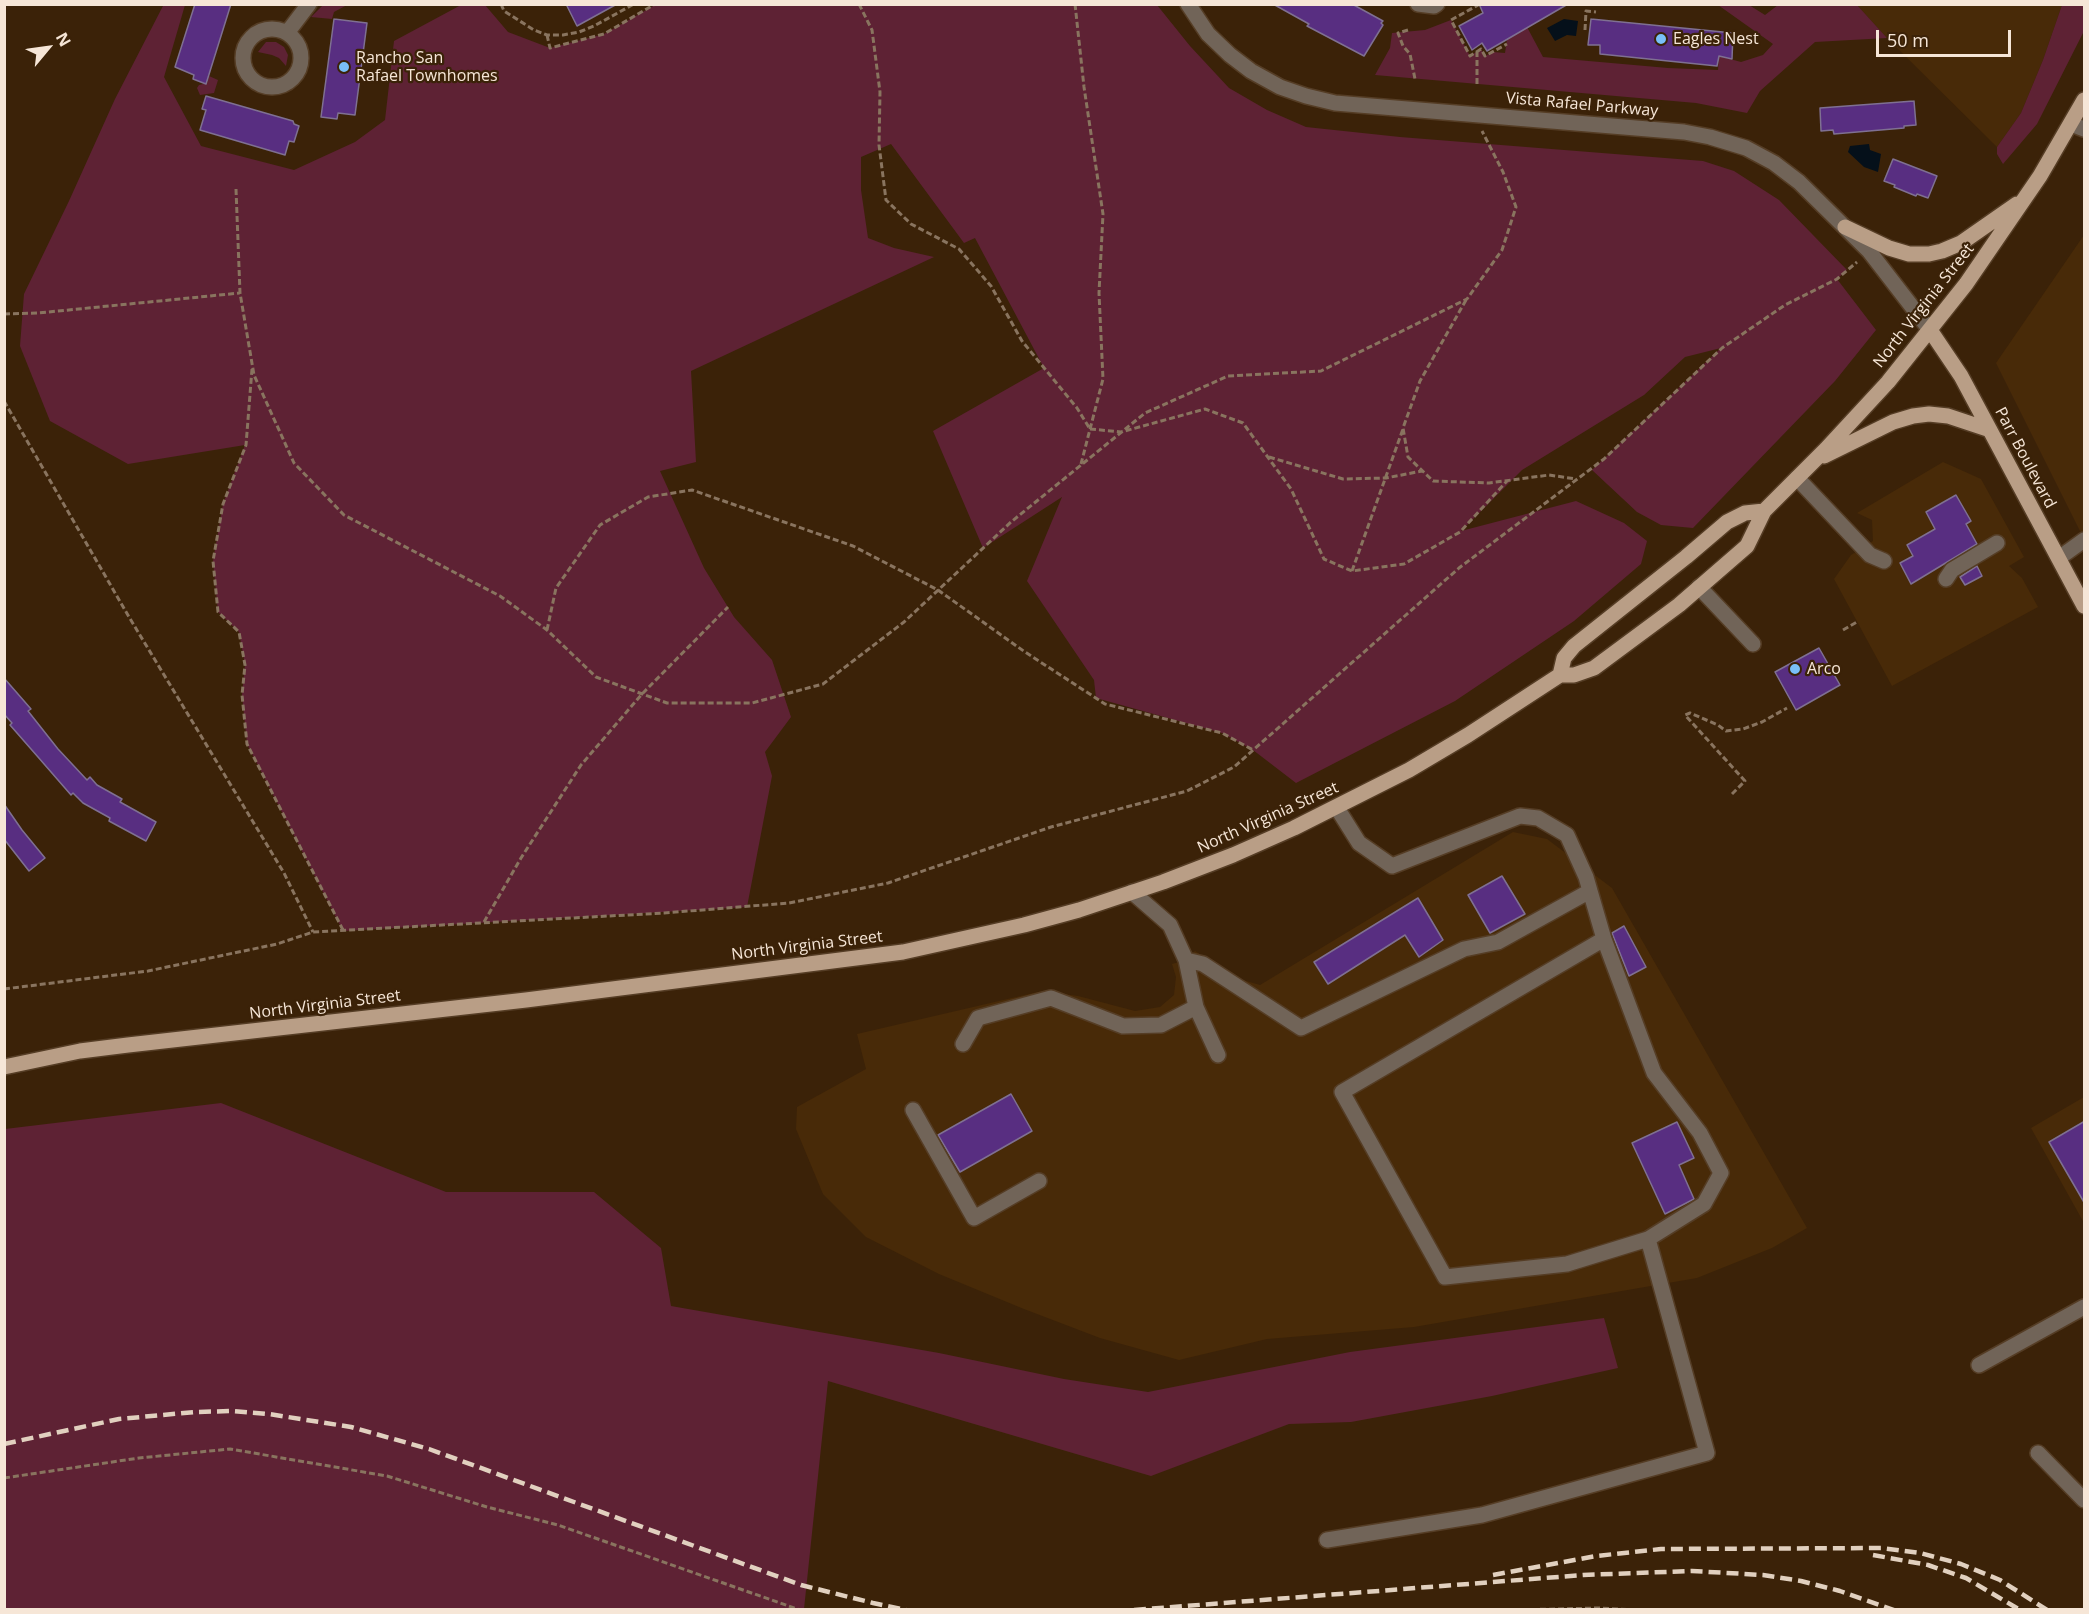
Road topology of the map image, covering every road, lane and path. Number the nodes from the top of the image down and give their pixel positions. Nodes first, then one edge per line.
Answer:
1 (309, 4) edge
2 (501, 4) edge
3 (634, 4) edge
4 (655, 4) edge
5 (859, 4) edge
6 (1075, 4) edge
7 (1188, 4) edge
8 (1418, 4) edge
9 (1437, 4) edge
10 (1480, 4) edge
11 (1596, 12) dead end
12 (1408, 30) dead end
13 (1585, 30) dead end
14 (288, 33) dead end
15 (547, 35) junction
16 (1507, 44) dead end
17 (1477, 52) junction
18 (1415, 79) dead end
19 (1477, 84) dead end
20 (2085, 100) edge
21 (1473, 114) junction
22 (2078, 127) edge
23 (236, 189) dead end
24 (2025, 199) junction
25 (1845, 227) junction
26 (1869, 251) junction
27 (240, 293) junction
28 (1467, 298) junction
29 (4, 314) edge
30 (1930, 330) junction
31 (252, 364) junction
32 (4, 401) edge
33 (1403, 428) junction
34 (1090, 429) junction
35 (1990, 430) junction
36 (1121, 432) junction
37 (1268, 457) junction
38 (1813, 462) junction
39 (1080, 466) junction
40 (1422, 471) junction
41 (1386, 478) junction
42 (1797, 478) junction
43 (1577, 479) junction
44 (1507, 481) junction
45 (1764, 511) junction
46 (2085, 540) edge
47 (1997, 543) dead end
48 (2059, 558) junction
49 (1884, 561) dead end
50 (1352, 572) junction
51 (1946, 579) dead end
52 (1699, 587) junction
53 (938, 590) junction
54 (2085, 606) edge
55 (728, 607) dead end
56 (1857, 622) dead end
57 (547, 630) junction
58 (1843, 630) dead end
59 (1753, 644) dead end
60 (1560, 675) junction
61 (642, 694) junction
62 (1787, 708) dead end
63 (1253, 750) junction
64 (1732, 794) dead end
65 (1337, 808) junction
66 (1590, 891) junction
67 (1132, 892) junction
68 (484, 923) junction
69 (343, 931) junction
70 (313, 933) junction
71 (1604, 939) junction
72 (1186, 960) junction
73 (4, 989) edge
74 (1196, 1007) junction
75 (963, 1044) dead end
76 (1218, 1056) dead end
77 (4, 1067) edge
78 (913, 1110) dead end
79 (1039, 1181) dead end
80 (1648, 1239) junction
81 (2085, 1307) edge
82 (1979, 1365) dead end
83 (2038, 1453) dead end
84 (4, 1478) edge
85 (2085, 1500) edge
86 (1327, 1540) dead end
87 (800, 1610) edge
88 (1513, 1610) edge
89 (1634, 1610) edge

1 - 14 street
2 - 15 path
3 - 15 path
4 - 15 path
5 - 34 path
6 - 34 path
7 - 21 street, Vista Rafael Parkway
8 - 9 street
10 - 17 path
11 - 13 path
12 - 18 path
16 - 17 path
17 - 19 path
20 - 22 main road, North Virginia Street
21 - 25 street, Vista Rafael Parkway
21 - 28 path
22 - 24 main road, North Virginia Street
23 - 27 path
24 - 25 main road
24 - 30 main road, North Virginia Street
25 - 26 street, Vista Rafael Parkway
26 - 30 street, Vista Rafael Parkway
26 - 43 path
27 - 29 path
27 - 31 path
28 - 33 path
28 - 36 path
30 - 35 main road, Parr Boulevard
30 - 38 main road, North Virginia Street
31 - 57 path
31 - 69 path
32 - 70 path
33 - 40 path
33 - 41 path
34 - 36 path
34 - 39 path
35 - 38 main road
35 - 48 main road, Parr Boulevard
36 - 37 path
36 - 39 path
37 - 41 path
37 - 50 path
38 - 42 main road, North Virginia Street
39 - 53 path
40 - 41 path
40 - 44 path
41 - 50 path
42 - 45 main road, North Virginia Street
42 - 49 street
43 - 44 path
43 - 63 path
44 - 50 path
45 - 52 main road, North Virginia Street
45 - 60 main road
46 - 48 street
47 - 51 street
48 - 54 main road, Parr Boulevard
52 - 59 street
52 - 60 main road, North Virginia Street
53 - 57 path
53 - 61 path
53 - 63 path
55 - 61 path
56 - 58 path
57 - 61 path
60 - 65 main road, North Virginia Street
61 - 68 path
62 - 64 path
63 - 68 path
65 - 66 street
65 - 67 main road, North Virginia Street
66 - 71 street
66 - 72 street
67 - 72 street
67 - 77 main road, North Virginia Street
68 - 69 path
69 - 70 path
70 - 73 path
71 - 80 street
71 - 80 street
72 - 74 street
74 - 75 street
74 - 76 street
78 - 79 street
80 - 86 street
81 - 82 street
83 - 85 street
84 - 87 path
88 - 89 path

